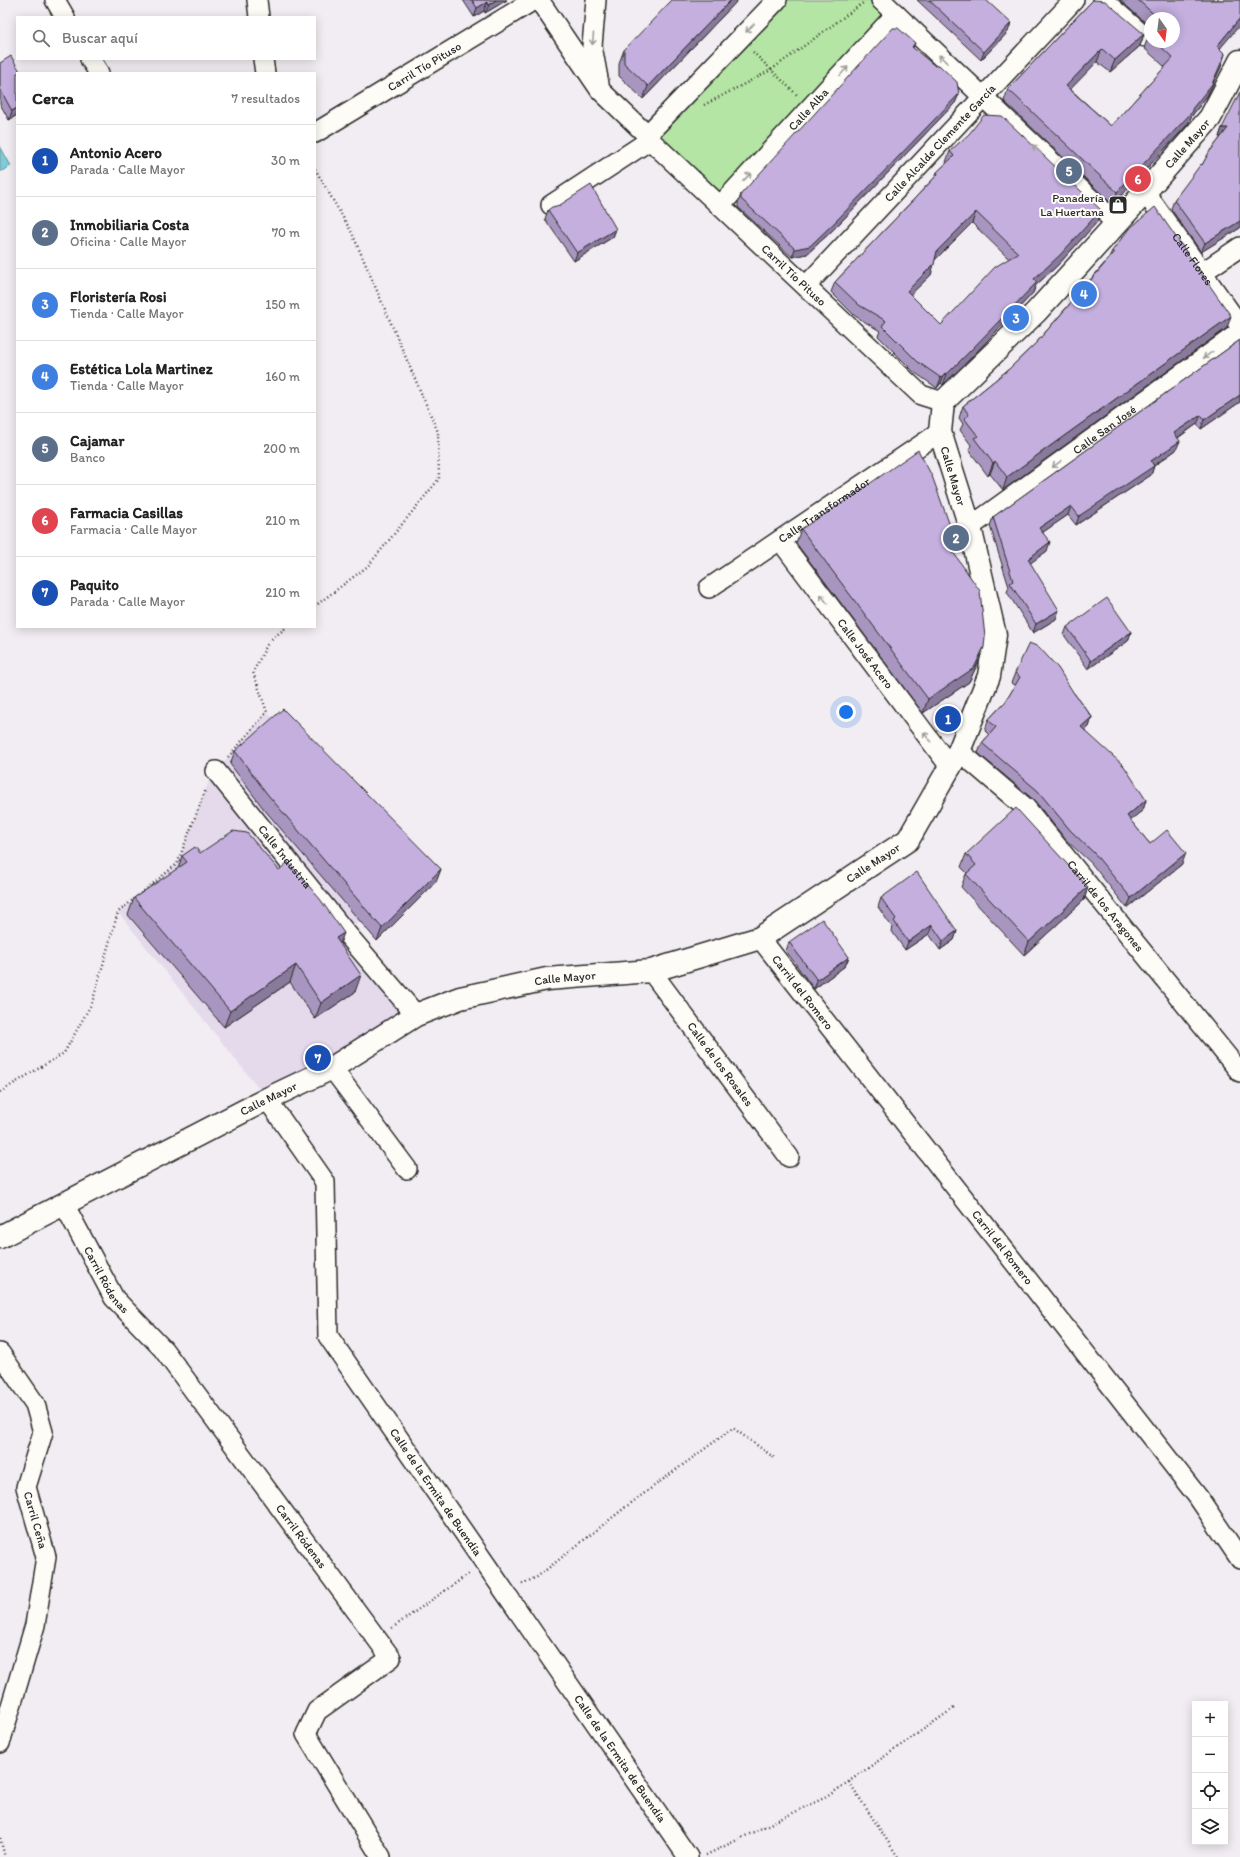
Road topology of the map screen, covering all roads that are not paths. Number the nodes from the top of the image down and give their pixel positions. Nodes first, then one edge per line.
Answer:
1 (55, 0) edge
2 (257, 0) edge
3 (534, 0) edge
4 (539, 0) edge
5 (596, 0) edge
6 (777, 0) edge
7 (881, 0) edge
8 (1074, 0) edge
9 (1103, 0) edge
10 (896, 14) junction
11 (64, 16) edge
12 (259, 16) edge
13 (1144, 36) edge
14 (91, 60) edge
15 (263, 60) edge
16 (1240, 62) edge
17 (98, 72) edge
18 (265, 72) edge
19 (600, 90) junction
20 (983, 98) junction
21 (316, 132) edge
22 (648, 138) junction
23 (1145, 192) junction
24 (551, 205) dead end
25 (720, 206) junction
26 (1116, 223) junction
27 (1240, 247) edge
28 (1203, 272) junction
29 (806, 286) junction
30 (1240, 326) edge
31 (1240, 332) edge
32 (943, 402) junction
33 (940, 432) junction
34 (970, 527) junction
35 (780, 540) junction
36 (709, 588) dead end
37 (955, 760) junction
38 (216, 771) road end
39 (760, 938) junction
40 (651, 971) junction
41 (416, 1015) junction
42 (332, 1068) junction
43 (1240, 1072) edge
44 (267, 1099) junction
45 (789, 1157) dead end
46 (407, 1169) dead end
47 (64, 1204) junction
48 (0, 1237) edge
49 (0, 1353) edge
50 (1240, 1559) edge
51 (0, 1743) edge
52 (381, 1857) edge
53 (688, 1857) edge

1 - 11 street
2 - 12 street
3 - 21 street, Carril Tío Pituso
4 - 19 street, Carril Tío Pituso
5 -> 19 street
6 -> 22 street
7 - 10 street
8 - 20 street, Calle Alcalde Clemente García
9 - 13 street
20 -> 10 street
25 -> 10 street, Calle Alba
14 - 17 street
15 - 18 street
16 - 23 street, Calle Mayor
19 - 22 street, Carril Tío Pituso
26 -> 20 street
20 - 29 street, Calle Alcalde Clemente García
22 - 24 street
22 - 25 street, Carril Tío Pituso
23 - 26 street, Calle Mayor
23 - 28 street, Calle Flores
25 - 29 street, Carril Tío Pituso
26 - 32 street, Calle Mayor
27 - 28 street
28 - 30 street, Calle Flores
29 - 32 street, Carril Tío Pituso
31 -> 34 street, Calle San José
32 - 33 street, Calle Mayor
33 - 34 street, Calle Mayor
33 - 35 street, Calle Transformador
34 - 37 street, Calle Mayor
35 - 36 street, Calle Transformador
37 -> 35 street, Calle José Acero
37 - 39 street, Calle Mayor
37 - 43 street, Carril de los Aragones
38 - 41 street, Calle Industria
39 - 40 street, Calle Mayor
39 - 50 street, Carril del Romero
40 - 41 street, Calle Mayor
40 - 45 street, Calle de los Rosales
41 - 42 street, Calle Mayor
42 - 44 street, Calle Mayor
42 - 46 street
44 - 47 street, Calle Mayor
44 - 53 street, Calle de la Ermita de Buendía
47 - 48 street, Calle Mayor
47 - 52 street, Carril Ródenas
49 - 51 street, Carril Ceña

